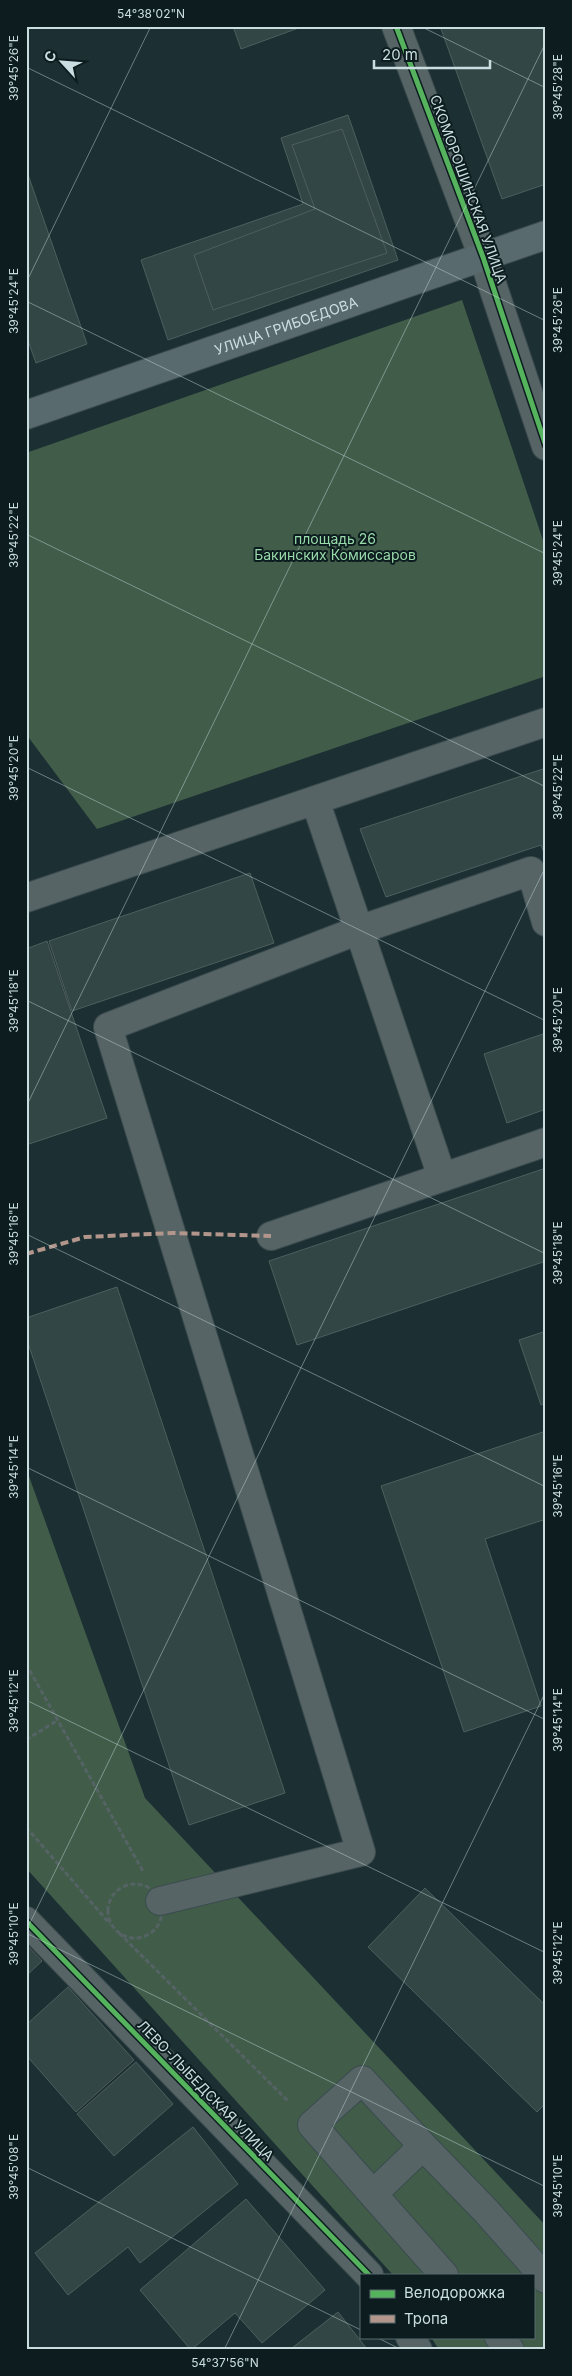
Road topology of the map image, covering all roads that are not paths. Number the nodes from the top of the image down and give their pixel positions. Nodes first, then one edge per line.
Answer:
1 (396, 26) edge
2 (546, 235) edge
3 (483, 257) junction
4 (26, 415) edge
5 (546, 446) edge
6 (546, 722) edge
7 (315, 800) junction
8 (26, 898) edge
9 (546, 922) edge
10 (359, 930) junction
11 (546, 1142) edge
12 (442, 1177) junction
13 (271, 1236) dead end
14 (155, 1892) dead end
15 (26, 1921) edge
16 (423, 2146) junction
17 (373, 2194) junction
18 (368, 2274) edge
19 (443, 2274) edge
20 (546, 2279) edge
21 (411, 2338) edge
22 (500, 2338) edge
23 (418, 2350) edge
24 (510, 2350) edge

1 - 3 street, СКОМОРОШИНСКАЯ УЛИЦА
2 - 3 main road, УЛИЦА ГРИБОЕДОВА
3 - 4 main road, УЛИЦА ГРИБОЕДОВА
3 - 5 street, СКОМОРОШИНСКАЯ УЛИЦА
6 - 7 street
7 - 8 street
7 - 10 street
9 - 10 street
10 - 12 street
10 - 14 street
11 - 12 street
12 - 13 street
15 - 18 street, ЛЕВО-ЛЫБЕДСКАЯ УЛИЦА
16 - 17 street
16 - 17 street
16 - 20 street
17 - 19 street
21 - 23 street
22 - 24 street

